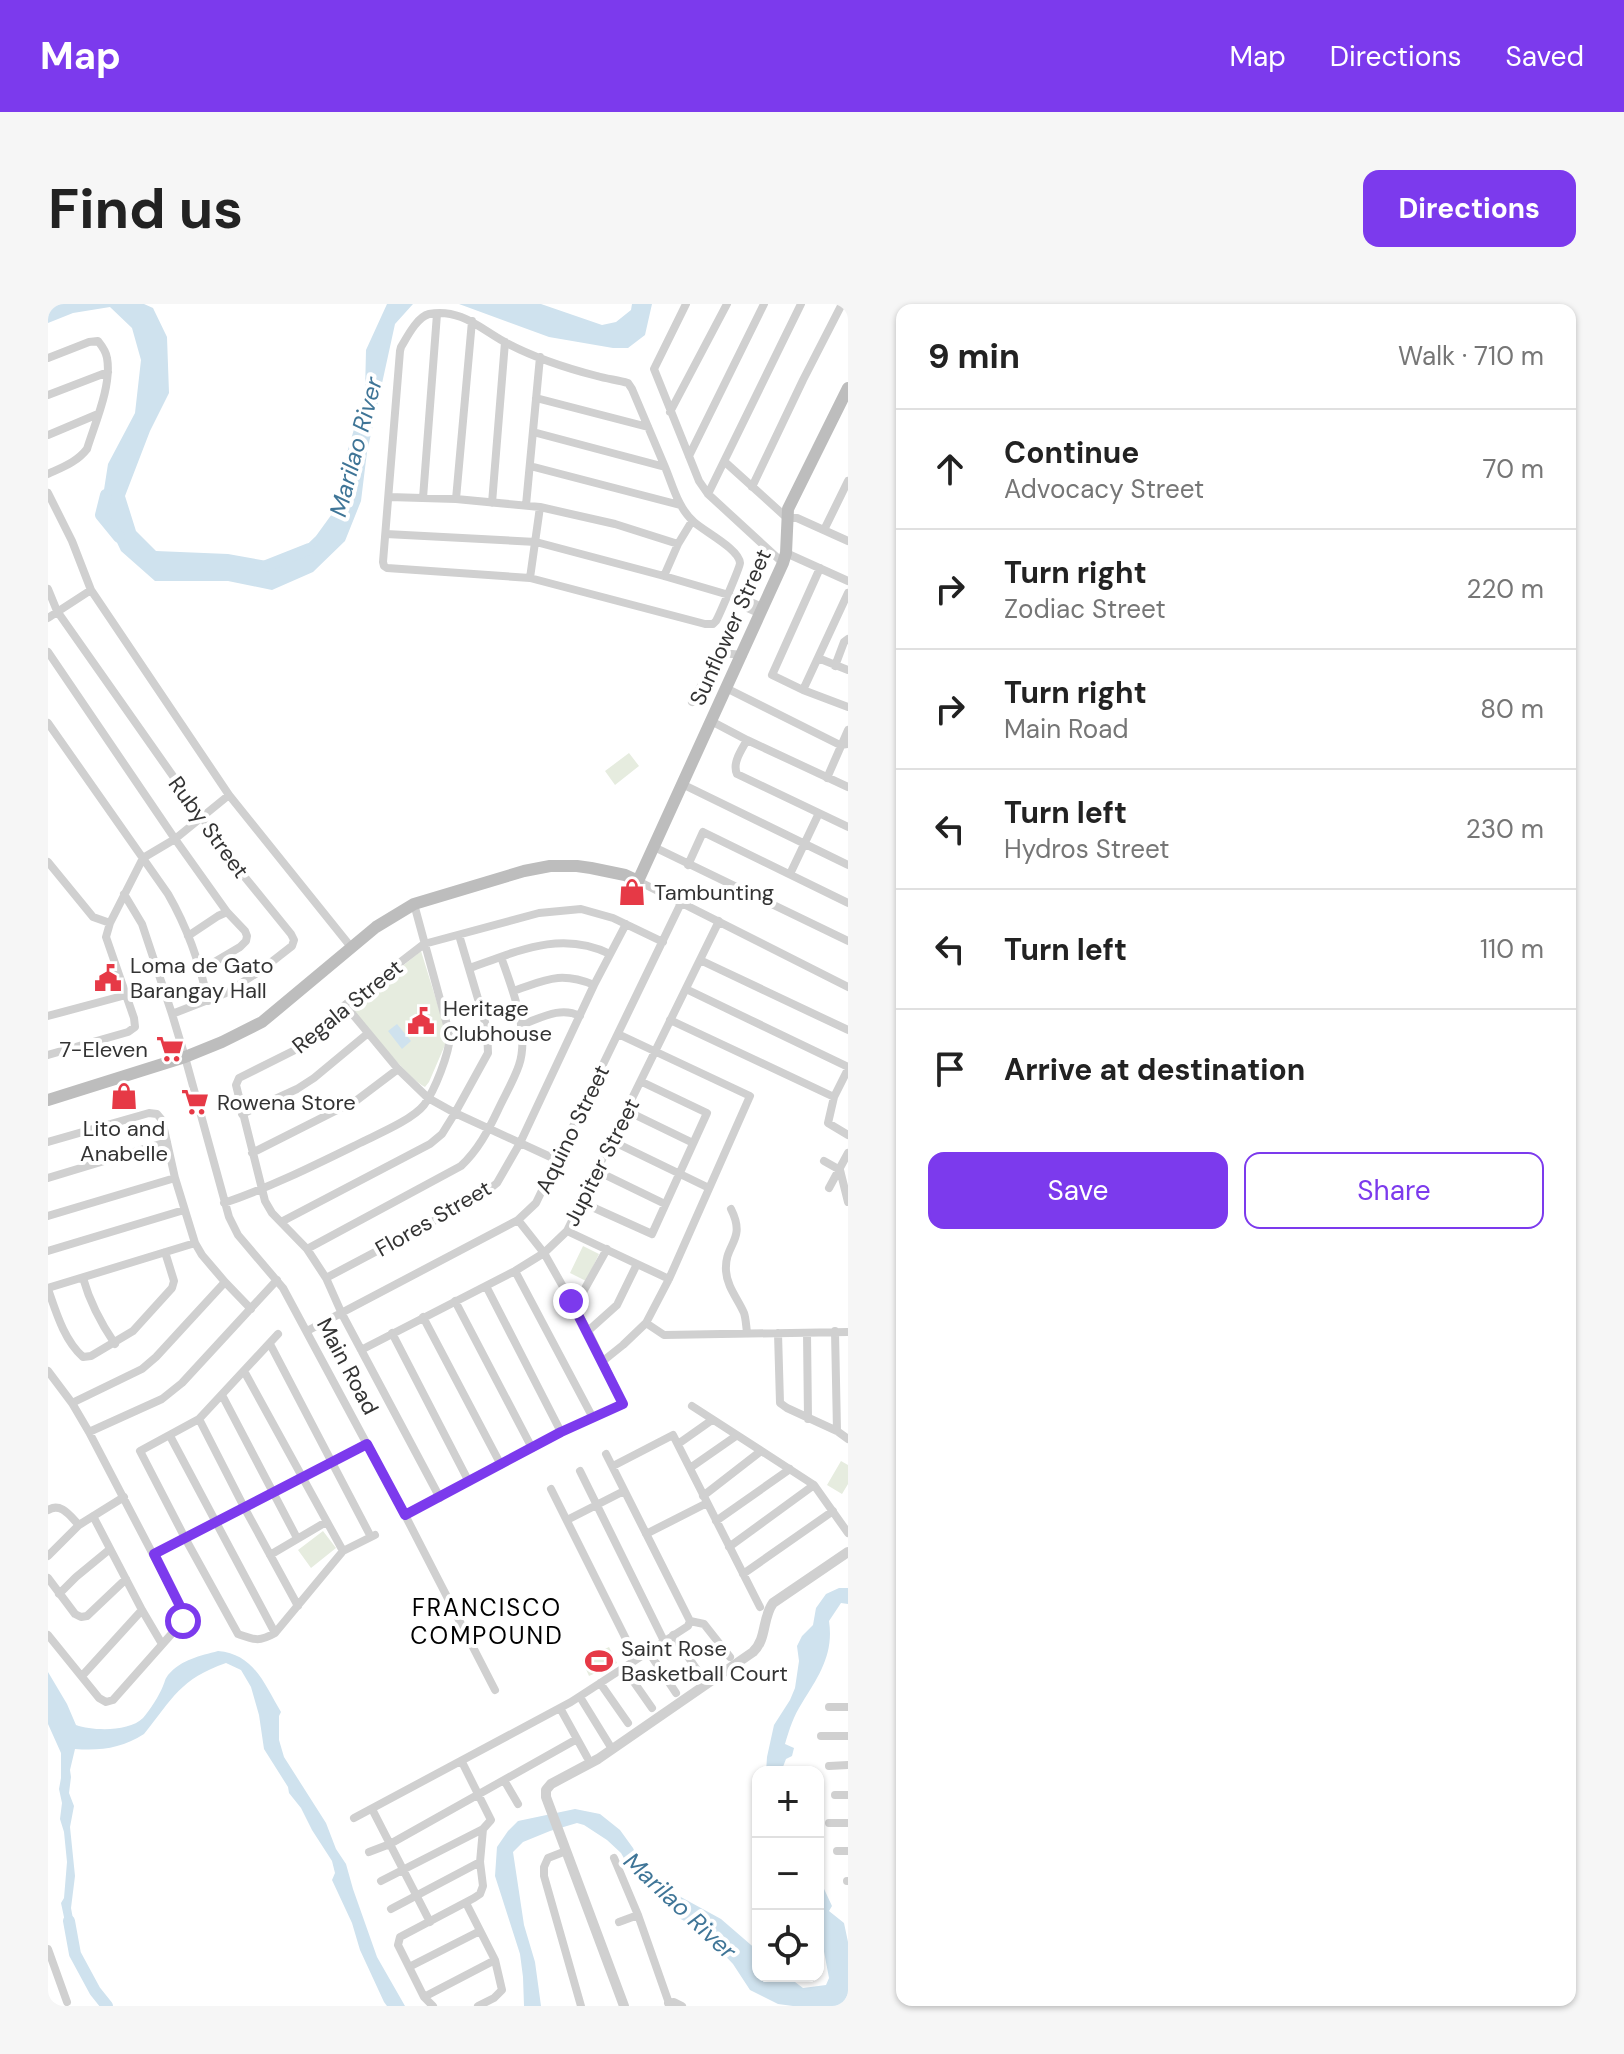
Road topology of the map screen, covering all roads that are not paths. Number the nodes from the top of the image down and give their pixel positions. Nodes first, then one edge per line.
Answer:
1 (686, 304) edge
2 (727, 304) edge
3 (764, 304) edge
4 (801, 304) edge
5 (842, 304) edge
6 (437, 314) junction
7 (472, 321) junction
8 (505, 342) junction
9 (540, 357) junction
10 (48, 358) edge
11 (108, 372) junction
12 (848, 388) edge
13 (48, 395) edge
14 (536, 398) junction
15 (670, 412) junction
16 (98, 414) junction
17 (648, 427) junction
18 (533, 432) junction
19 (48, 435) edge
20 (689, 456) junction
21 (725, 462) junction
22 (530, 466) junction
23 (665, 467) junction
24 (48, 474) edge
25 (848, 481) edge
26 (752, 487) junction
27 (48, 493) edge
28 (708, 494) junction
29 (389, 497) junction
30 (423, 498) junction
31 (456, 499) junction
32 (492, 503) junction
33 (526, 505) junction
34 (680, 505) junction
35 (540, 507) junction
36 (787, 518) junction
37 (692, 521) junction
38 (824, 530) junction
39 (386, 534) junction
40 (848, 541) edge
41 (536, 542) junction
42 (678, 544) junction
43 (785, 558) junction
44 (820, 568) junction
45 (664, 576) junction
46 (530, 578) junction
47 (848, 581) edge
48 (48, 589) edge
49 (91, 590) junction
50 (848, 593) edge
51 (726, 595) junction
52 (57, 611) junction
53 (762, 611) junction
54 (48, 618) edge
55 (848, 639) edge
56 (48, 652) edge
57 (743, 655) junction
58 (818, 658) junction
59 (835, 666) junction
60 (848, 670) edge
61 (726, 688) junction
62 (803, 690) junction
63 (692, 702) dead end
64 (848, 707) edge
65 (711, 721) junction
66 (48, 723) edge
67 (848, 730) edge
68 (747, 740) junction
69 (844, 744) edge
70 (827, 778) junction
71 (682, 784) junction
72 (848, 787) edge
73 (229, 795) junction
74 (819, 813) junction
75 (200, 816) junction
76 (848, 827) edge
77 (175, 839) junction
78 (803, 844) junction
79 (654, 847) junction
80 (143, 858) junction
81 (48, 862) edge
82 (688, 865) junction
83 (848, 865) edge
84 (790, 874) junction
85 (638, 881) junction
86 (124, 894) junction
87 (681, 903) junction
88 (848, 903) edge
89 (414, 904) junction
90 (227, 912) junction
91 (719, 921) junction
92 (110, 923) junction
93 (626, 924) junction
94 (459, 935) junction
95 (188, 936) junction
96 (848, 941) edge
97 (663, 942) junction
98 (424, 944) junction
99 (351, 947) junction
100 (610, 954) junction
101 (501, 957) junction
102 (700, 960) junction
103 (470, 968) junction
104 (201, 970) junction
105 (594, 985) junction
106 (848, 987) edge
107 (686, 989) junction
108 (513, 991) junction
109 (126, 995) junction
110 (208, 1001) junction
111 (345, 1005) junction
112 (172, 1014) junction
113 (48, 1016) edge
114 (580, 1016) junction
115 (670, 1020) junction
116 (521, 1025) junction
117 (848, 1030) edge
118 (367, 1034) junction
119 (618, 1034) junction
120 (655, 1052) junction
121 (48, 1055) edge
122 (185, 1057) junction
123 (848, 1068) edge
124 (398, 1069) junction
125 (642, 1082) junction
126 (834, 1097) junction
127 (428, 1098) junction
128 (48, 1100) edge
129 (627, 1111) junction
130 (455, 1113) junction
131 (242, 1114) junction
132 (489, 1128) junction
133 (848, 1135) edge
134 (612, 1141) junction
135 (48, 1142) edge
136 (167, 1142) junction
137 (520, 1143) junction
138 (693, 1143) junction
139 (252, 1153) junction
140 (848, 1153) edge
141 (557, 1160) junction
142 (824, 1161) dead end
143 (840, 1170) junction
144 (597, 1171) junction
145 (679, 1174) junction
146 (48, 1178) edge
147 (175, 1178) junction
148 (709, 1188) junction
149 (829, 1188) dead end
150 (261, 1191) junction
151 (581, 1202) junction
152 (848, 1202) edge
153 (224, 1203) junction
154 (665, 1204) junction
155 (731, 1209) dead end
156 (184, 1210) junction
157 (48, 1216) edge
158 (518, 1220) junction
159 (281, 1222) junction
160 (567, 1231) junction
161 (195, 1243) junction
162 (307, 1249) junction
163 (607, 1249) junction
164 (48, 1251) edge
165 (165, 1252) junction
166 (544, 1253) junction
167 (637, 1264) junction
168 (515, 1271) junction
169 (83, 1278) junction
170 (326, 1278) junction
171 (669, 1279) junction
172 (277, 1280) junction
173 (225, 1282) junction
174 (486, 1286) junction
175 (48, 1289) edge
176 (455, 1301) junction
177 (571, 1301) junction
178 (251, 1309) junction
179 (342, 1314) junction
180 (423, 1317) junction
181 (646, 1323) junction
182 (307, 1331) junction
183 (588, 1331) junction
184 (835, 1331) junction
185 (747, 1332) junction
186 (848, 1332) edge
187 (392, 1333) junction
188 (778, 1333) junction
189 (807, 1333) junction
190 (278, 1334) dead end
191 (115, 1344) junction
192 (270, 1344) junction
193 (361, 1350) junction
194 (603, 1361) junction
195 (48, 1371) edge
196 (244, 1371) junction
197 (222, 1395) junction
198 (72, 1403) junction
199 (692, 1406) dead end
200 (593, 1418) junction
201 (199, 1419) junction
202 (808, 1419) junction
203 (712, 1420) junction
204 (837, 1431) junction
205 (89, 1432) junction
206 (561, 1432) junction
207 (170, 1436) junction
208 (736, 1436) junction
209 (848, 1439) edge
210 (367, 1444) junction
211 (678, 1444) junction
212 (532, 1448) junction
213 (761, 1451) junction
214 (606, 1454) dead end
215 (332, 1461) junction
216 (501, 1465) junction
217 (613, 1466) junction
218 (690, 1468) junction
219 (790, 1469) junction
220 (580, 1471) dead end
221 (302, 1477) junction
222 (469, 1482) junction
223 (814, 1485) junction
224 (551, 1489) dead end
225 (624, 1491) junction
226 (273, 1493) junction
227 (124, 1497) junction
228 (440, 1498) junction
229 (705, 1499) junction
230 (597, 1505) junction
231 (244, 1507) junction
232 (48, 1510) edge
233 (833, 1511) junction
234 (405, 1515) junction
235 (93, 1516) junction
236 (567, 1520) junction
237 (716, 1521) junction
238 (326, 1522) junction
239 (215, 1523) junction
240 (79, 1525) junction
241 (848, 1533) edge
242 (646, 1534) junction
243 (185, 1538) junction
244 (297, 1538) junction
245 (729, 1547) junction
246 (110, 1549) junction
247 (343, 1551) junction
248 (848, 1552) edge
249 (154, 1554) junction
250 (270, 1555) junction
251 (48, 1556) edge
252 (743, 1574) junction
253 (48, 1578) edge
254 (126, 1579) junction
255 (59, 1594) junction
256 (298, 1606) junction
257 (760, 1607) dead end
258 (142, 1610) junction
259 (690, 1621) junction
260 (275, 1633) junction
261 (48, 1635) edge
262 (668, 1638) junction
263 (162, 1644) junction
264 (648, 1651) junction
265 (730, 1657) dead end
266 (636, 1659) junction
267 (624, 1668) junction
268 (82, 1676) junction
269 (702, 1677) dead end
270 (600, 1683) junction
271 (495, 1690) dead end
272 (676, 1693) dead end
273 (580, 1697) junction
274 (829, 1707) dead end
275 (848, 1707) edge
276 (560, 1708) junction
277 (652, 1708) dead end
278 (628, 1723) dead end
279 (821, 1736) dead end
280 (848, 1736) edge
281 (577, 1739) junction
282 (612, 1749) junction
283 (587, 1757) dead end
284 (462, 1762) junction
285 (848, 1765) edge
286 (829, 1766) dead end
287 (504, 1780) junction
288 (479, 1794) junction
289 (835, 1795) dead end
290 (848, 1795) edge
291 (518, 1804) dead end
292 (372, 1809) junction
293 (354, 1818) dead end
294 (829, 1823) dead end
295 (848, 1823) edge
296 (483, 1829) junction
297 (390, 1844) junction
298 (566, 1851) junction
299 (837, 1851) dead end
300 (848, 1851) edge
301 (369, 1852) dead end
302 (614, 1858) dead end
303 (480, 1862) junction
304 (403, 1869) junction
305 (381, 1881) dead end
306 (417, 1896) junction
307 (466, 1903) junction
308 (391, 1909) dead end
309 (638, 1915) junction
310 (430, 1922) junction
311 (619, 1922) dead end
312 (480, 1931) junction
313 (48, 1949) edge
314 (495, 1960) junction
315 (409, 1967) junction
316 (51, 1968) edge
317 (424, 1997) junction
318 (67, 2002) dead end
319 (669, 2004) edge
320 (433, 2006) edge
321 (478, 2006) edge
322 (581, 2006) edge
323 (624, 2006) edge
324 (682, 2006) edge

1 - 15 street
2 - 15 street
3 - 20 street
4 - 21 street
5 - 26 street
6 - 7 street
6 - 29 street
6 - 30 street
7 - 8 street
7 - 31 street
8 - 9 street
8 - 32 street
9 - 14 street
9 - 17 street
10 - 11 street
11 - 13 street
11 - 16 street
12 - 36 main road, Sunflower Street
14 - 17 street
14 - 18 street
15 - 20 street
16 - 19 street
16 - 24 street
17 - 23 street
18 - 22 street
18 - 23 street
20 - 28 street
21 - 26 street
21 - 28 street
22 - 33 street
22 - 34 street
23 - 34 street
25 - 38 street
26 - 36 street
27 - 49 street
28 - 43 street
29 - 30 street
29 - 39 street
30 - 31 street
31 - 32 street
32 - 33 street
33 - 35 street
34 - 37 street
35 - 41 street
35 - 42 street
36 - 38 street
36 - 43 main road, Sunflower Street
37 - 42 street
37 - 51 street
38 - 40 street
39 - 41 street
39 - 46 street
41 - 45 street
41 - 46 street
42 - 45 street
43 - 44 street
43 - 53 main road, Sunflower Street
44 - 47 street
44 - 62 street
45 - 51 street
46 - 51 street
48 - 52 street, Ruby Street
49 - 52 street
49 - 73 street
50 - 58 street
51 - 53 street
52 - 54 street
52 - 75 street, Ruby Street
53 - 57 main road, Sunflower Street
55 - 59 street
56 - 77 street
57 - 61 main road, Sunflower Street
57 - 63 street
58 - 59 street
58 - 62 street
59 - 60 street
61 - 65 main road, Sunflower Street
61 - 69 street
62 - 64 street
65 - 68 street
65 - 71 main road, Sunflower Street
66 - 80 street
67 - 69 street
68 - 70 street
68 - 74 street
69 - 70 street
70 - 72 street
71 - 78 street
71 - 79 main road, Sunflower Street
73 - 75 street
73 - 99 street
74 - 76 street
74 - 78 street
75 - 77 street
75 - 110 street, Ruby Street
77 - 80 street
77 - 90 street
78 - 83 street
78 - 84 street
79 - 82 street
79 - 85 main road, Sunflower Street
80 - 86 street
80 - 95 street
81 - 92 street
82 - 84 street
82 - 96 street
84 - 88 street
85 - 87 street
85 - 89 main road
86 - 92 street
86 - 112 street, Main Road
87 - 91 street
87 - 97 street, Aquino Street
89 - 98 street
89 - 99 main road
90 - 95 street
90 - 104 street
91 - 102 street, Jupiter Street
91 - 106 street
92 - 109 street
93 - 94 street, Regala Street
93 - 97 street, Regala Street
93 - 100 street, Flores Street
94 - 98 street, Regala Street
94 - 103 street
95 - 104 street
97 - 119 street, Aquino Street
98 - 111 street, Regala Street
98 - 127 street
99 - 122 main road
100 - 101 street
100 - 105 street, Flores Street
101 - 103 street
101 - 108 street
102 - 107 street, Jupiter Street
102 - 117 street
103 - 130 street
104 - 110 street
105 - 108 street
105 - 114 street, Flores Street
107 - 115 street, Jupiter Street
107 - 123 street
108 - 116 street
109 - 113 street
109 - 121 street
110 - 112 street, Ruby Street
111 - 118 street
111 - 131 street, Regala Street
112 - 122 street, Main Road
114 - 116 street
114 - 137 street, Flores Street
115 - 120 street, Jupiter Street
115 - 126 street
116 - 132 street
118 - 124 street
118 - 131 street
119 - 120 street
119 - 141 street, Aquino Street
120 - 125 street, Jupiter Street
120 - 148 street
122 - 128 main road
122 - 153 street, Main Road
123 - 126 street
124 - 127 street
124 - 139 street
125 - 129 street, Jupiter Street
125 - 138 street
126 - 133 street
127 - 130 street
127 - 150 street
129 - 134 street, Jupiter Street
129 - 138 street
130 - 132 street
130 - 159 street
131 - 139 street, Regala Street
132 - 137 street
132 - 162 street
134 - 144 street, Jupiter Street
134 - 145 street
135 - 136 street
136 - 146 street
136 - 147 street
137 - 141 street
137 - 170 street, Flores Street
138 - 145 street
139 - 150 street, Regala Street
140 - 143 street
141 - 158 street, Aquino Street
142 - 143 street
143 - 149 street
143 - 152 street
144 - 151 street, Jupiter Street
144 - 154 street
145 - 148 street
145 - 154 street
147 - 156 street
147 - 157 street
148 - 171 street
150 - 153 street
150 - 159 street, Regala Street
151 - 154 street
151 - 160 street, Jupiter Street
153 - 172 street, Main Road
155 - 185 street
156 - 161 street
156 - 164 street
158 - 166 street
158 - 179 street, Aquino Street
159 - 162 street, Regala Street
160 - 163 street
160 - 166 street, Jupiter Street
161 - 165 street
161 - 173 street
162 - 170 street, Regala Street
163 - 167 street
163 - 177 street
165 - 169 street
165 - 191 street
166 - 168 street, Jupiter Street
166 - 177 street
167 - 171 street
167 - 183 street
168 - 174 street, Jupiter Street
168 - 200 street
169 - 175 street
169 - 191 street
170 - 179 street, Regala Street
171 - 181 street
172 - 178 street
172 - 182 street, Main Road
173 - 178 street
173 - 198 street
174 - 176 street, Jupiter Street
174 - 206 street
175 - 191 street
176 - 180 street, Jupiter Street
176 - 212 street
177 - 183 street
178 - 205 street
179 - 182 street, Aquino Street
179 - 193 street, Regala Street
180 - 187 street, Jupiter Street
180 - 216 street
181 - 185 street
181 - 194 street
182 - 210 street, Main Road
183 - 194 street
184 - 186 street
184 - 189 street
184 - 204 street
185 - 188 street
187 - 193 street, Jupiter Street
187 - 222 street
188 - 189 street
188 - 202 street
189 - 202 street
190 - 192 street
192 - 196 street
192 - 215 street
193 - 228 street, Regala Street
194 - 200 street
195 - 198 street
196 - 197 street
196 - 221 street
197 - 201 street
197 - 226 street
198 - 205 street
199 - 203 street
200 - 206 street
201 - 207 street
201 - 231 street
202 - 204 street
203 - 208 street
203 - 211 street
204 - 209 street
205 - 227 street
206 - 212 street
207 - 239 street
207 - 243 street
208 - 213 street
208 - 218 street
210 - 215 street
210 - 234 street, Main Road
211 - 217 street
211 - 218 street
212 - 216 street
213 - 219 street
213 - 229 street
214 - 217 street
215 - 221 street
215 - 247 street
216 - 222 street
217 - 225 street
218 - 229 street
219 - 223 street
219 - 237 street
220 - 230 street
221 - 226 street
221 - 238 street
222 - 228 street
223 - 233 street
223 - 245 street
224 - 236 street
225 - 230 street
225 - 242 street
226 - 231 street
226 - 244 street
227 - 235 street
227 - 249 street
228 - 234 street
229 - 237 street
229 - 242 street
230 - 236 street
230 - 262 street
231 - 239 street
231 - 250 street
232 - 240 street
233 - 241 street
233 - 252 street
234 - 271 street, Main Road
235 - 240 street
235 - 246 street
236 - 266 street
237 - 245 street
238 - 244 street
238 - 247 street
239 - 243 street
239 - 260 street
240 - 251 street
242 - 259 street
243 - 249 street
243 - 260 street
244 - 250 street
245 - 252 street
246 - 254 street
246 - 255 street
247 - 256 street
248 - 282 street
249 - 263 street
250 - 256 street
252 - 257 street
253 - 255 street
254 - 255 street
254 - 258 street
256 - 260 street
258 - 263 street
258 - 268 street
259 - 262 street
259 - 265 street
261 - 268 street
262 - 264 street
262 - 269 street
263 - 268 street
264 - 266 street
264 - 272 street
266 - 267 street
267 - 270 street
267 - 277 street
270 - 273 street
270 - 278 street
273 - 276 street
273 - 282 street
274 - 275 street
276 - 281 street
276 - 284 street
279 - 280 street
281 - 283 street
281 - 287 street
282 - 298 street
284 - 288 street
284 - 292 street
285 - 286 street
287 - 288 street
287 - 291 street
288 - 296 street
288 - 297 street
289 - 290 street
292 - 293 street
292 - 297 street
294 - 295 street
296 - 303 street
296 - 304 street
297 - 301 street
297 - 304 street
298 - 322 street
298 - 323 street
299 - 300 street
302 - 309 street
303 - 306 street
303 - 307 street
304 - 305 street
304 - 306 street
306 - 308 street
306 - 310 street
307 - 310 street
307 - 312 street
309 - 311 street
309 - 319 street
310 - 315 street
312 - 314 street
312 - 315 street
313 - 316 street
314 - 317 street
314 - 321 street
315 - 317 street
316 - 318 street
317 - 320 street
319 - 324 street

